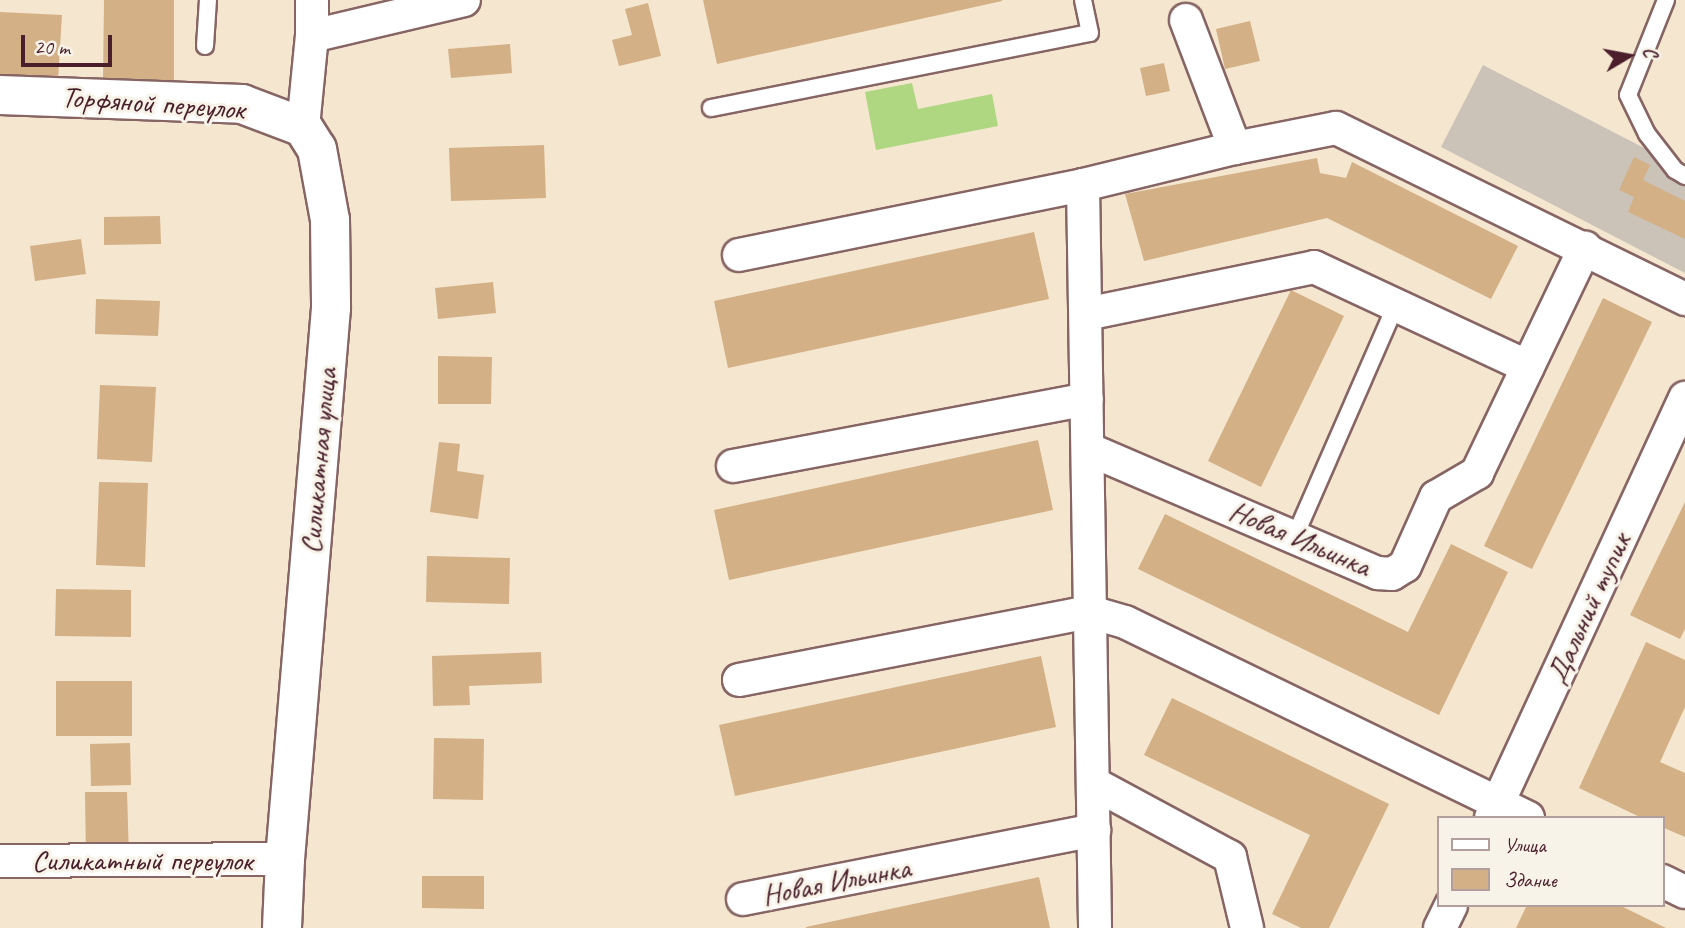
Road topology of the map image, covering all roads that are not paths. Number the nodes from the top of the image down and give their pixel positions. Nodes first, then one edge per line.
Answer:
1 (208, 0) edge
2 (312, 0) edge
3 (464, 0) edge
4 (1083, 0) edge
5 (1667, 0) edge
6 (1186, 20) dead end
7 (312, 36) junction
8 (205, 46) dead end
9 (0, 94) edge
10 (711, 108) dead end
11 (303, 127) junction
12 (1235, 148) junction
13 (1685, 176) edge
14 (1083, 185) junction
15 (1585, 248) junction
16 (739, 256) dead end
17 (1685, 299) edge
18 (1396, 303) junction
19 (1086, 314) junction
20 (1528, 367) junction
21 (1685, 398) edge
22 (1087, 399) junction
23 (1088, 449) junction
24 (733, 466) dead end
25 (1295, 536) junction
26 (1090, 612) junction
27 (739, 680) dead end
28 (1093, 783) junction
29 (1495, 811) edge
30 (1519, 816) edge
31 (1094, 830) junction
32 (285, 859) junction
33 (0, 861) edge
34 (1664, 882) edge
35 (1685, 892) edge
36 (743, 899) dead end
37 (1450, 907) edge
38 (282, 928) edge
39 (1096, 928) edge
40 (1247, 928) edge
41 (1440, 928) edge

1 - 8 lane
2 - 7 street
3 - 7 street
4 - 10 lane
5 - 13 lane
6 - 12 street
7 - 11 street
9 - 11 street, Торфяной переулок
11 - 32 street, Силикатная улица
12 - 14 street
12 - 15 street
14 - 16 street
14 - 19 street
15 - 17 street
15 - 20 street, Новая Ильинка
18 - 19 street
18 - 20 street
18 - 25 lane
19 - 22 street
20 - 25 street, Новая Ильинка
21 - 29 street, Дальний тупик
22 - 23 street
22 - 24 street
23 - 25 street, Новая Ильинка
23 - 26 street
26 - 27 street
26 - 28 street
26 - 29 street
28 - 31 street
28 - 40 street
29 - 30 street
31 - 36 street, Новая Ильинка
31 - 39 street
32 - 33 street, Силикатный переулок
32 - 38 street, Силикатная улица
34 - 35 street
37 - 41 street

